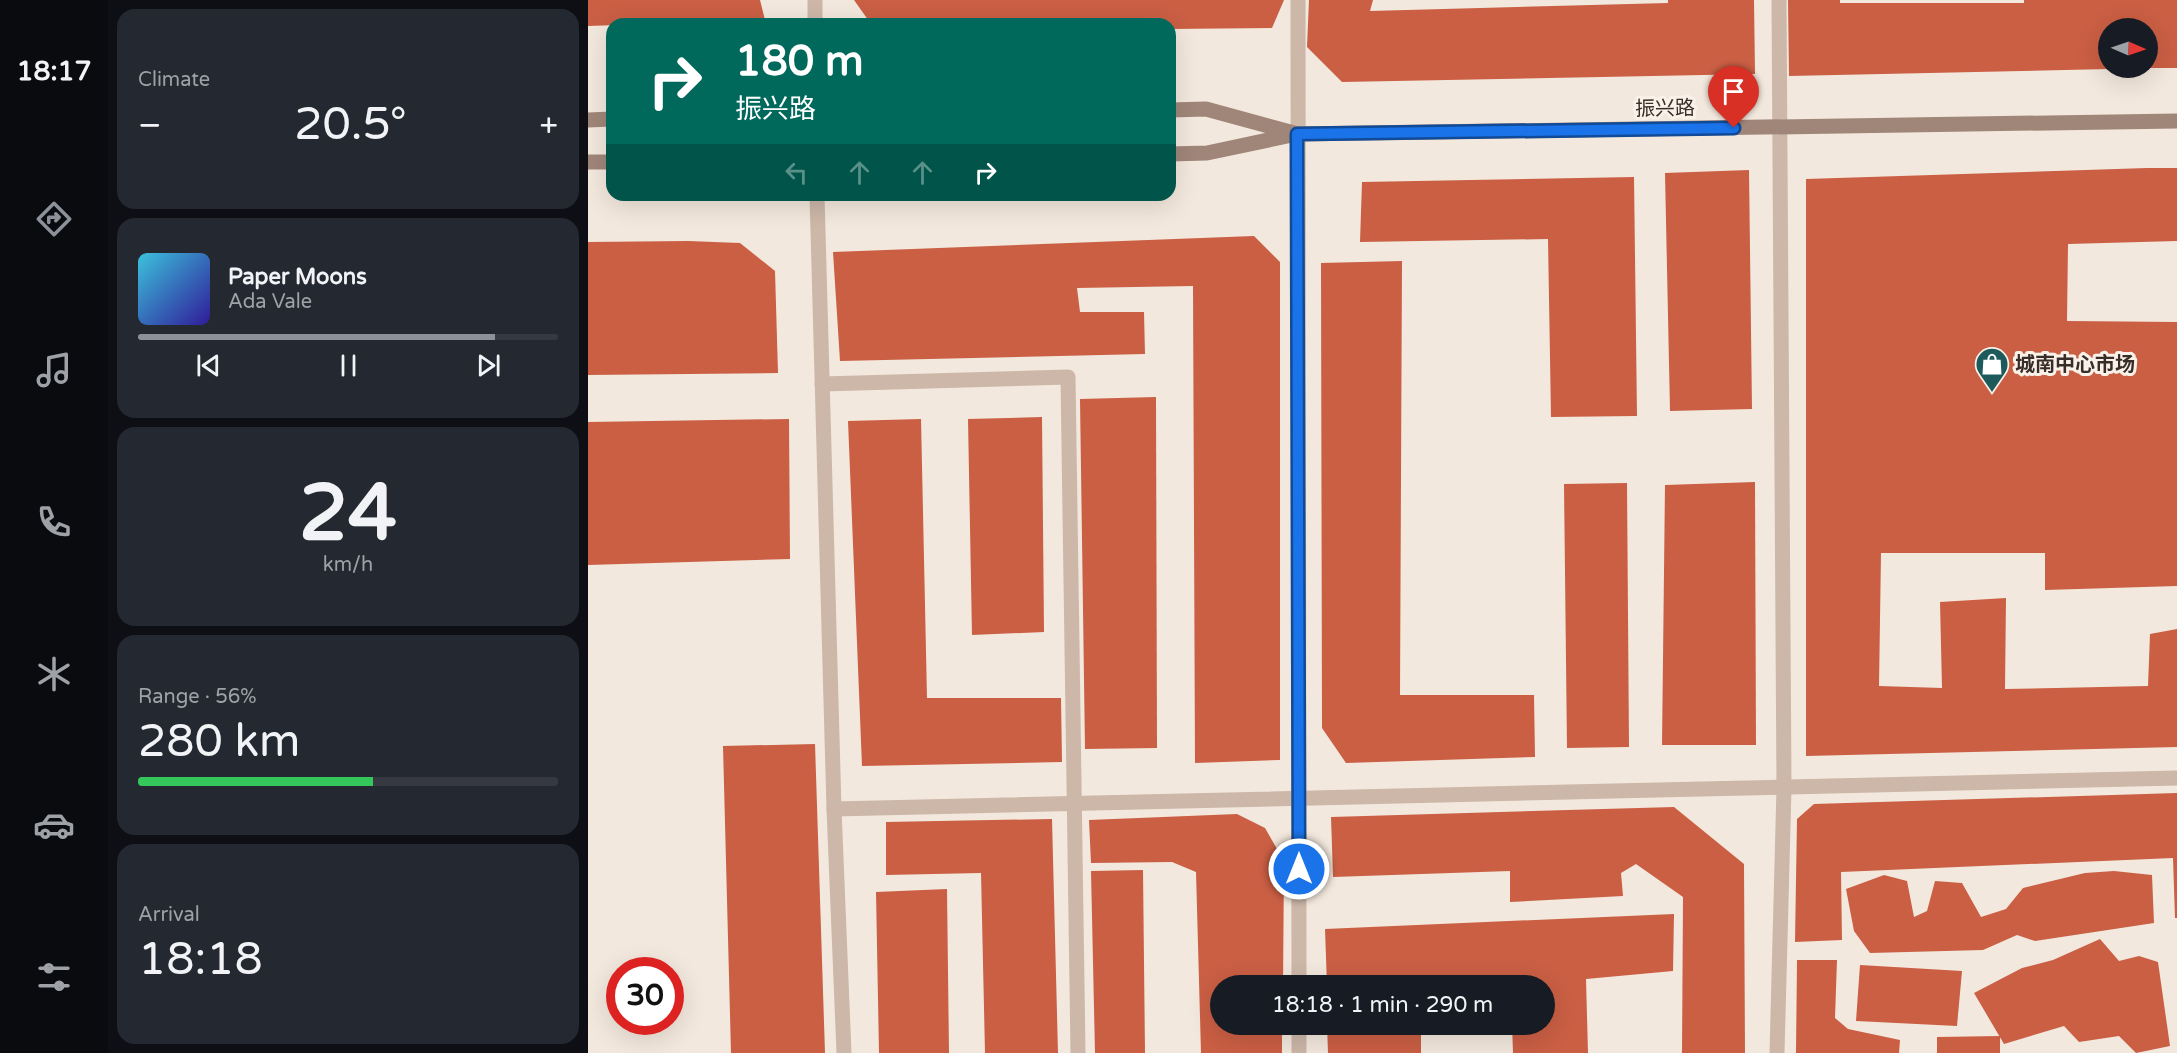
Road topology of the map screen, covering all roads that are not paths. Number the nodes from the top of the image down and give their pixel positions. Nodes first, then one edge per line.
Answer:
1 (815, 0) edge
2 (1298, 0) edge
3 (1779, 0) edge
4 (816, 18) edge
5 (1176, 110) edge
6 (606, 119) edge
7 (588, 120) edge
8 (2177, 121) edge
9 (1780, 127) junction
10 (1297, 134) junction
11 (1176, 154) edge
12 (588, 162) edge
13 (606, 162) edge
14 (817, 201) edge
15 (822, 384) junction
16 (2177, 778) edge
17 (1784, 788) junction
18 (1299, 799) junction
19 (1073, 804) junction
20 (834, 809) junction
21 (1299, 975) edge
22 (1299, 1035) edge
23 (844, 1053) edge
24 (1078, 1053) edge
25 (1299, 1053) edge
26 (1777, 1053) edge

1 - 4 street
2 - 10 street
3 - 9 street
5 - 10 main road, 振兴路
6 - 7 main road
8 - 9 main road, 振兴路
9 - 10 main road, 振兴路
9 - 17 street
10 - 11 main road, 振兴路
10 - 18 street
12 - 13 main road
14 - 15 street
15 - 19 street
15 - 20 street
16 - 17 street
17 - 18 street
17 - 26 street
18 - 19 street
18 - 21 street
19 - 20 street
19 - 24 street
20 - 23 street
22 - 25 street

